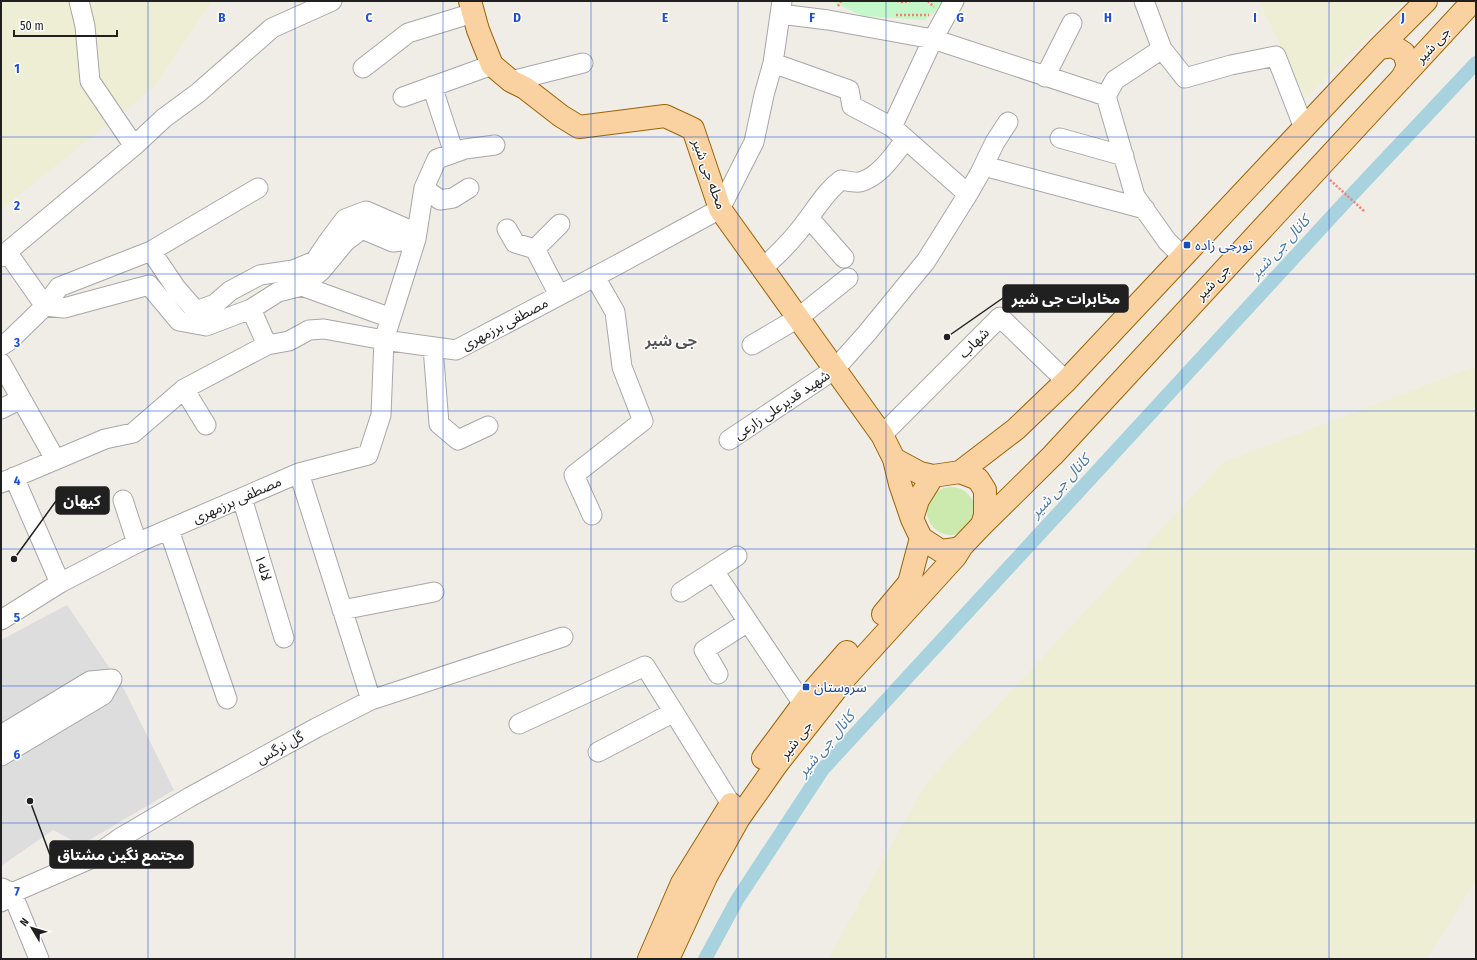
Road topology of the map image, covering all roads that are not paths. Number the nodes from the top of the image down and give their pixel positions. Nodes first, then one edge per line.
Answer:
1 (80, 1) edge
2 (332, 1) edge
3 (954, 1) edge
4 (1426, 1) edge
5 (1473, 1) edge
6 (1146, 2) edge
7 (472, 7) edge
8 (781, 8) edge
9 (1072, 23) dead end
10 (933, 39) junction
11 (1379, 48) junction
12 (1162, 49) junction
13 (583, 63) dead end
14 (773, 63) junction
15 (492, 65) junction
16 (363, 68) dead end
17 (1045, 77) junction
18 (1402, 78) junction
19 (511, 81) junction
20 (432, 86) junction
21 (1106, 96) junction
22 (403, 97) dead end
23 (1008, 122) dead end
24 (892, 127) junction
25 (1304, 128) junction
26 (1060, 138) dead end
27 (906, 139) junction
28 (495, 145) dead end
29 (134, 146) junction
30 (454, 153) junction
31 (1124, 156) junction
32 (984, 166) junction
33 (258, 188) dead end
34 (424, 188) junction
35 (469, 188) dead end
36 (968, 194) junction
37 (720, 209) junction
38 (1145, 210) junction
39 (809, 218) junction
40 (560, 224) dead end
41 (507, 229) dead end
42 (416, 239) junction
43 (535, 249) junction
44 (151, 251) junction
45 (4, 254) edge
46 (1183, 257) junction
47 (844, 258) dead end
48 (762, 268) junction
49 (595, 277) junction
50 (848, 278) dead end
51 (302, 286) junction
52 (559, 295) junction
53 (45, 306) junction
54 (251, 309) junction
55 (391, 318) junction
56 (798, 318) junction
57 (384, 340) junction
58 (267, 345) junction
59 (752, 345) dead end
60 (1, 346) edge
61 (433, 346) junction
62 (1, 363) edge
63 (835, 369) junction
64 (1066, 381) junction
65 (184, 389) junction
66 (21, 399) junction
67 (1, 409) edge
68 (206, 425) dead end
69 (488, 426) dead end
70 (882, 435) junction
71 (729, 440) dead end
72 (55, 459) junction
73 (894, 459) junction
74 (299, 472) junction
75 (960, 472) junction
76 (934, 476) junction
77 (7, 480) edge
78 (242, 498) junction
79 (123, 500) dead end
80 (592, 515) dead end
81 (982, 525) junction
82 (917, 528) junction
83 (169, 530) junction
84 (137, 543) junction
85 (962, 546) junction
86 (737, 556) dead end
87 (714, 571) junction
88 (60, 583) junction
89 (434, 592) dead end
90 (680, 592) dead end
91 (342, 610) junction
92 (1, 620) edge
93 (748, 622) junction
94 (563, 637) dead end
95 (284, 638) dead end
96 (718, 674) dead end
97 (227, 699) dead end
98 (371, 700) junction
99 (803, 704) junction
100 (674, 712) junction
101 (519, 724) dead end
102 (1, 735) edge
103 (598, 752) dead end
104 (1, 756) edge
105 (731, 804) junction
106 (5, 894) edge
107 (39, 959) edge
108 (649, 959) edge
109 (668, 959) edge

1 - 29 street
2 - 29 street
3 - 10 street
4 - 11 main road
5 - 18 main road, جی شیر
6 - 12 street
7 - 15 main road, محله جی شیر
7 - 16 street
8 - 10 street
8 - 14 street
9 - 17 street
10 - 17 street
10 - 24 street
11 - 18 main road
11 - 25 main road
12 - 21 street
12 - 25 street
13 - 19 street
14 - 24 street
14 - 37 street
15 - 19 main road, محله جی شیر
15 - 20 street
17 - 21 street
18 - 81 main road, جی شیر
19 - 37 main road, محله جی شیر
20 - 22 street
20 - 30 street
21 - 31 street
23 - 32 street, شهید قدیرعلی زارعی
24 - 27 street
25 - 46 main road
26 - 31 street
27 - 36 street
27 - 39 street
28 - 30 street
29 - 45 street
30 - 34 street
31 - 38 street
32 - 36 street, شهید قدیرعلی زارعی
32 - 38 street
33 - 44 street
34 - 35 street
34 - 42 street
36 - 63 street, شهید قدیرعلی زارعی
37 - 48 main road, محله جی شیر
37 - 49 street, مصطفی برزمهری
38 - 46 street
39 - 47 street
39 - 48 street
40 - 43 street
41 - 43 street
42 - 44 street
42 - 51 street
42 - 55 street
43 - 52 street
44 - 53 street
45 - 53 street
46 - 64 main road
48 - 56 main road, محله جی شیر
49 - 52 street, مصطفی برزمهری
49 - 80 street
50 - 56 street
51 - 54 street
51 - 55 street
52 - 61 street, مصطفی برزمهری
53 - 54 street
53 - 60 street
54 - 58 street
55 - 57 street
56 - 59 street
56 - 63 main road, محله جی شیر
57 - 58 street
57 - 61 street, مصطفی برزمهری
57 - 74 street, مصطفی برزمهری
58 - 65 street
61 - 69 street
62 - 66 street
63 - 70 main road, محله جی شیر
63 - 71 street, شهید قدیرعلی زارعی
64 - 70 street, شهاب
64 - 75 main road
65 - 68 street
65 - 72 street
66 - 67 street
66 - 72 street
70 - 73 main road, محله جی شیر
72 - 77 street
73 - 76 main road
73 - 82 main road, محله جی شیر
74 - 78 street, مصطفی برزمهری
74 - 91 street
75 - 76 main road
75 - 81 main road
76 - 82 main road
77 - 88 street
78 - 83 street, مصطفی برزمهری
78 - 95 street, لاله۱
79 - 84 street
81 - 85 main road
82 - 85 main road
82 - 99 main road, جی شیر
83 - 84 street, مصطفی برزمهری
83 - 97 street
84 - 88 street, مصطفی برزمهری
85 - 109 main road, جی شیر
86 - 87 street
87 - 90 street
87 - 93 street
88 - 92 street, مصطفی برزمهری
89 - 91 street
91 - 98 street
93 - 96 street
93 - 99 street
94 - 98 street, گل نرگس
98 - 106 street, گل نرگس
99 - 105 main road, جی شیر
100 - 101 street
100 - 103 street
100 - 105 street
102 - 104 street
105 - 108 main road, جی شیر
106 - 107 street

